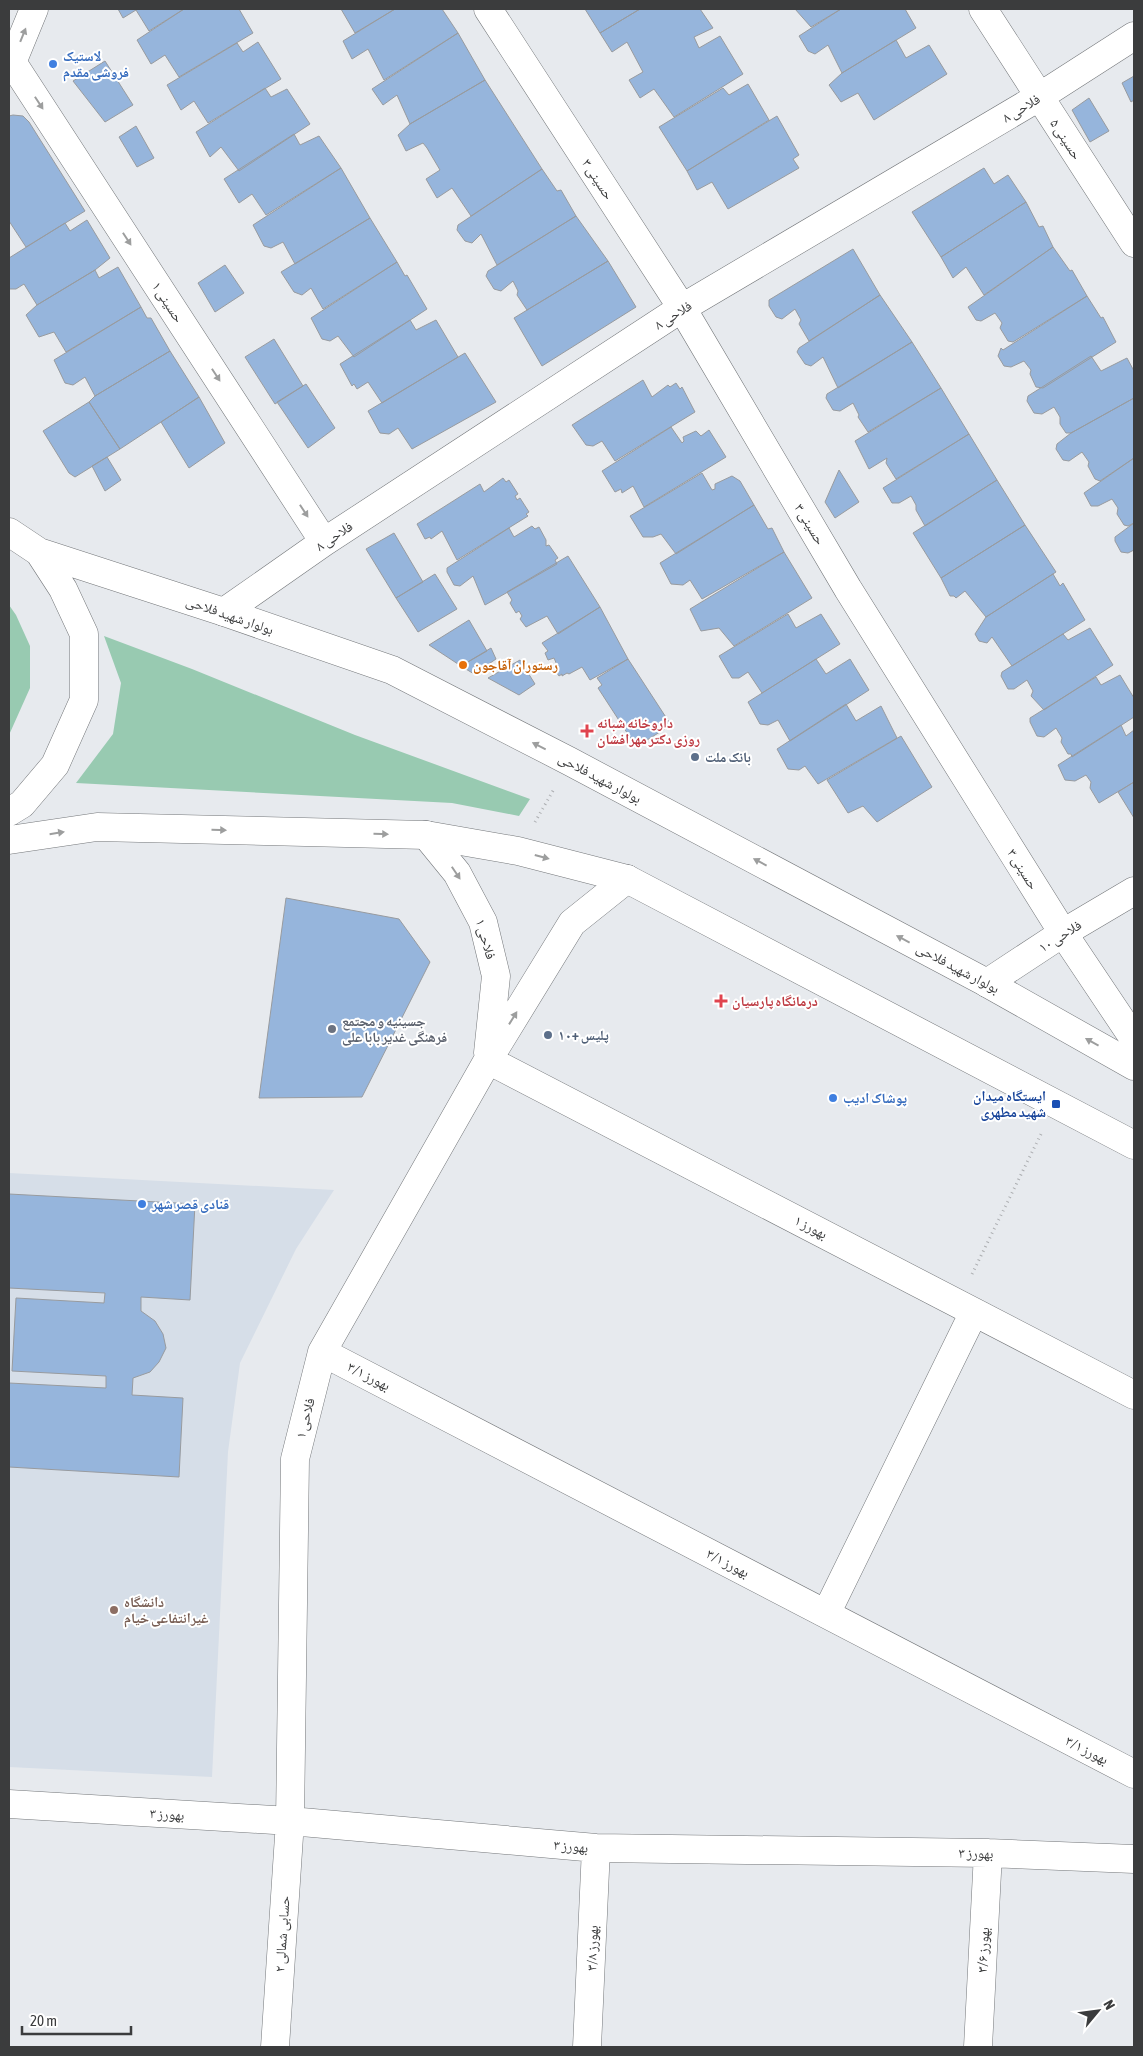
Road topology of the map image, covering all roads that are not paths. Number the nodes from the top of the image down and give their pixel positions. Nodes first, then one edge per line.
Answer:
1 (34, 9) edge
2 (488, 9) edge
3 (983, 9) edge
4 (1134, 36) edge
5 (10, 64) edge
6 (1039, 97) junction
7 (1134, 243) edge
8 (682, 308) junction
9 (9, 532) edge
10 (324, 542) junction
11 (39, 552) junction
12 (224, 612) junction
13 (9, 812) edge
14 (426, 835) junction
15 (9, 840) edge
16 (627, 879) junction
17 (1134, 891) edge
18 (1062, 933) junction
19 (987, 983) junction
20 (1134, 1039) edge
21 (488, 1060) junction
22 (1134, 1066) edge
23 (1134, 1146) edge
24 (966, 1308) junction
25 (322, 1352) junction
26 (1134, 1395) edge
27 (826, 1614) junction
28 (1134, 1774) edge
29 (9, 1804) edge
30 (290, 1821) junction
31 (596, 1848) junction
32 (988, 1852) junction
33 (1134, 1859) edge
34 (275, 2047) edge
35 (588, 2047) edge
36 (978, 2047) edge

5 -> 1 street
2 - 8 street, حسینی ۳
3 - 6 street, حسینی ۵
4 - 6 street, فلاحی ۸
5 -> 10 street, حسینی ۱
6 - 7 street, حسینی ۵
6 - 8 street, فلاحی ۸
8 - 10 street, فلاحی ۸
8 - 18 street, حسینی ۳
9 - 11 street
10 - 12 street, فلاحی ۸
11 - 12 street, بولوار شهید فلاحی
11 - 13 street
19 -> 12 street, بولوار شهید فلاحی
15 -> 14 street
14 -> 16 street
14 -> 21 street, فلاحی ۱
21 -> 16 street, فلاحی ۱
16 - 23 street
17 - 18 street, فلاحی ۱۰
18 - 19 street, فلاحی ۱۰
18 - 20 street, حسینی ۳
22 -> 19 street, بولوار شهید فلاحی
21 - 24 street, بهورز ۱
21 - 25 street, فلاحی ۱
24 - 26 street, بهورز ۱
24 - 27 street
25 - 27 street, بهورز ۳/۱
25 - 30 street, فلاحی ۱
27 - 28 street, بهورز ۳/۱
29 - 30 street, بهورز ۳
30 - 31 street, بهورز ۳
30 - 34 street, حسابی شمالی ۲
31 - 32 street, بهورز ۳
31 - 35 street, بهورز ۳/۸
32 - 33 street, بهورز ۳
32 - 36 street, بهورز ۳/۶

